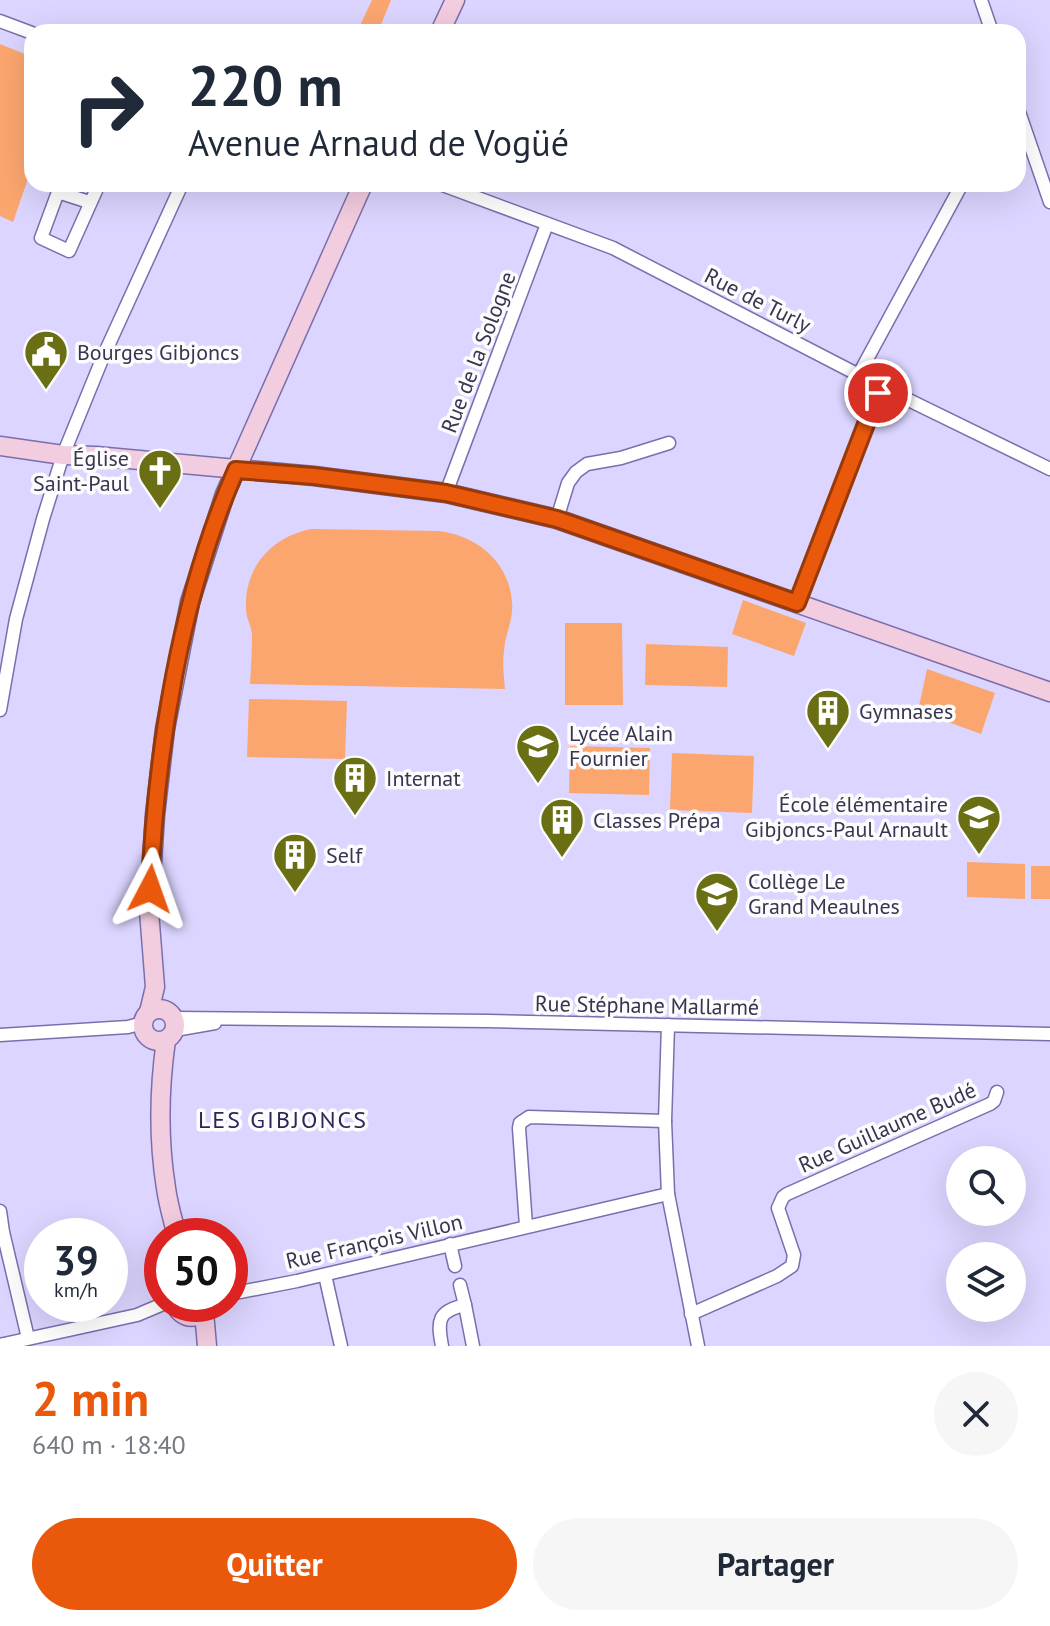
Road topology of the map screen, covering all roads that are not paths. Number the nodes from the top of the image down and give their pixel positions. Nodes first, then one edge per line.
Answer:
1 (441, 0) edge
2 (455, 0) edge
3 (981, 0) edge
4 (0, 21) edge
5 (430, 24) edge
6 (444, 24) edge
7 (989, 24) edge
8 (24, 30) edge
9 (1026, 127) edge
10 (1045, 170) edge
11 (95, 192) edge
12 (178, 192) edge
13 (359, 192) edge
14 (461, 192) edge
15 (954, 192) edge
16 (89, 202) junction
17 (1050, 202) edge
18 (547, 224) junction
19 (859, 374) junction
20 (880, 386) junction
21 (669, 443) dead end
22 (0, 446) edge
23 (63, 455) junction
24 (1050, 469) edge
25 (236, 470) junction
26 (446, 493) junction
27 (557, 519) junction
28 (797, 603) junction
29 (1050, 692) edge
30 (0, 710) edge
31 (155, 1025) junction
32 (668, 1025) junction
33 (1050, 1034) edge
34 (0, 1035) edge
35 (997, 1092) dead end
36 (665, 1121) junction
37 (668, 1194) junction
38 (0, 1211) edge
39 (173, 1218) edge
40 (526, 1226) junction
41 (450, 1244) junction
42 (455, 1266) dead end
43 (325, 1275) junction
44 (460, 1285) dead end
45 (248, 1290) edge
46 (465, 1305) junction
47 (144, 1312) edge
48 (691, 1314) junction
49 (197, 1322) edge
50 (28, 1338) junction
51 (0, 1345) edge
52 (205, 1346) edge
53 (341, 1346) edge
54 (442, 1346) edge
55 (473, 1346) edge
56 (698, 1346) edge

1 - 5 main road
2 - 6 main road
3 - 7 street
4 - 8 street
9 - 10 street
10 - 17 street
11 - 16 street
12 - 23 street
13 - 25 main road
14 - 18 street, Rue de Turly
15 - 19 street
16 - 16 street
18 - 19 street, Rue de Turly
18 - 26 street, Rue de la Sologne
19 - 20 street, Rue de Turly
20 - 24 street, Rue de Turly
20 - 28 street
21 - 27 street
22 - 23 main road
23 - 25 main road
23 - 30 street
25 - 26 main road
25 - 31 main road
26 - 27 main road
27 - 28 main road
28 - 29 main road
31 - 32 street, Rue Stéphane Mallarmé
31 - 34 street, Rue Stéphane Mallarmé
31 - 39 main road
32 - 33 street, Rue Stéphane Mallarmé
32 - 36 street
35 - 48 street, Rue Guillaume Budé
36 - 37 street
36 - 40 street
37 - 40 street, Rue François Villon
37 - 48 street
38 - 50 street
40 - 41 street, Rue François Villon
41 - 42 street
41 - 43 street, Rue François Villon
43 - 45 street, Rue François Villon
43 - 53 street
44 - 46 street
46 - 54 street
46 - 55 street
47 - 50 street
48 - 56 street
49 - 52 main road
50 - 51 street

